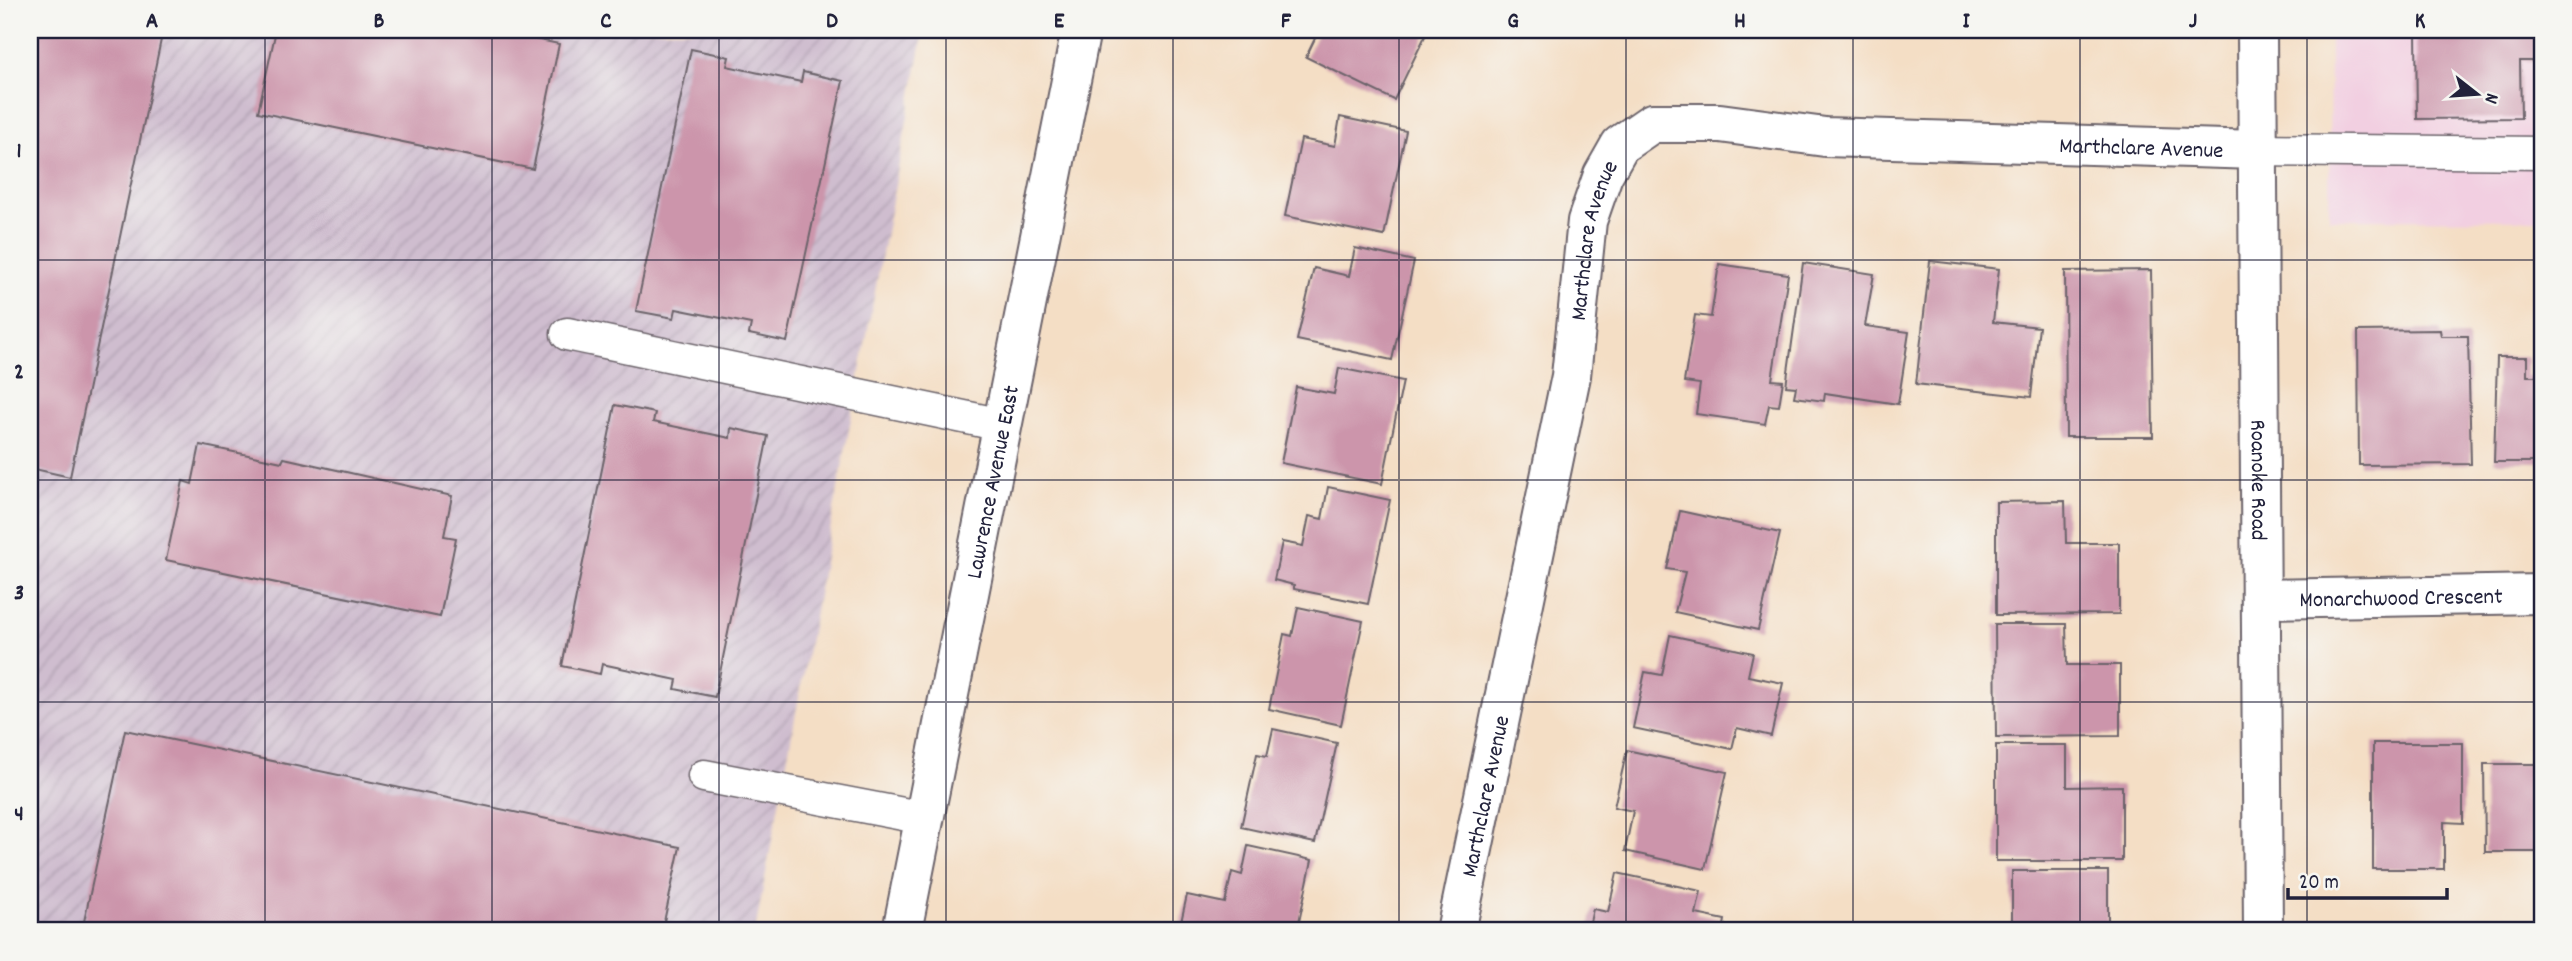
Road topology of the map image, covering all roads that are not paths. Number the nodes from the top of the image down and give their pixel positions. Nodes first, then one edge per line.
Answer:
1 (1081, 30) edge
2 (2257, 30) edge
3 (2259, 150) junction
4 (2542, 153) edge
5 (567, 334) dead end
6 (1002, 425) junction
7 (2542, 594) edge
8 (2261, 599) junction
9 (704, 776) dead end
10 (924, 818) junction
11 (902, 931) edge
12 (1455, 931) edge
13 (2263, 931) edge

1 - 6 street, Lawrence Avenue East
2 - 3 street, Roanoke Road
3 - 4 lane
3 - 8 street, Roanoke Road
3 - 12 street, Marthclare Avenue
5 - 6 lane
6 - 10 street, Lawrence Avenue East
7 - 8 street, Monarchwood Crescent
8 - 13 street, Roanoke Road
9 - 10 lane
10 - 11 street, Lawrence Avenue East

